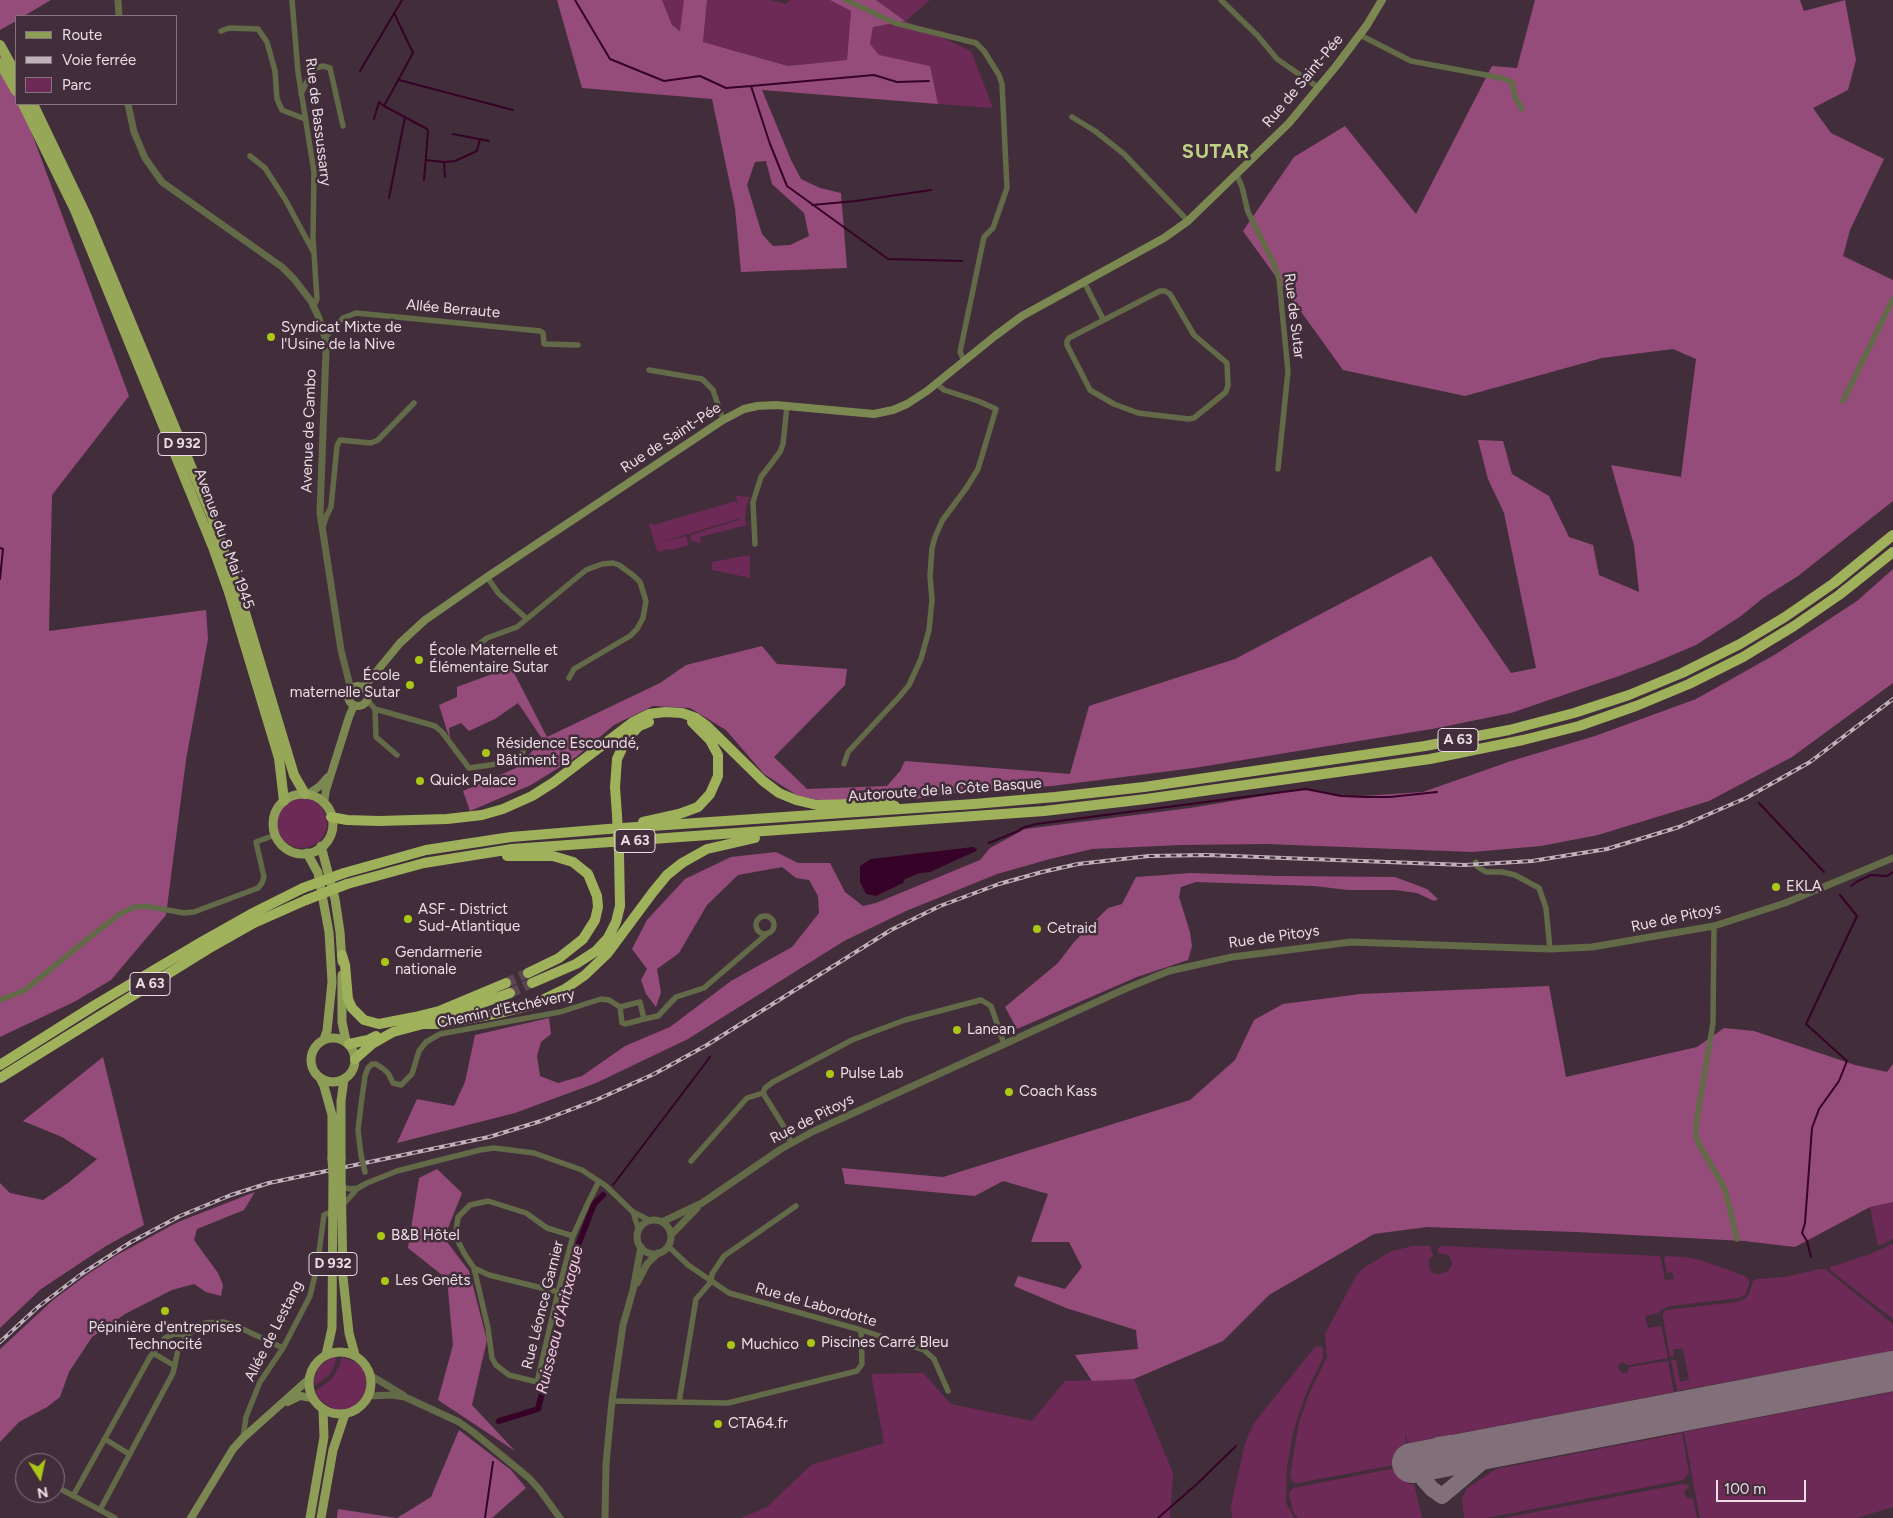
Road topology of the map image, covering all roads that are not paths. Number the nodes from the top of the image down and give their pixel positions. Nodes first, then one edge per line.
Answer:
1 (118, 0) edge
2 (292, 0) edge
3 (846, 0) edge
4 (1220, 0) edge
5 (1382, 0) edge
6 (119, 15) edge
7 (221, 31) dead end
8 (1360, 36) junction
9 (0, 45) edge
10 (0, 63) edge
11 (15, 72) edge
12 (1318, 88) junction
13 (15, 90) edge
14 (301, 94) junction
15 (24, 105) edge
16 (33, 105) edge
17 (128, 105) edge
18 (1522, 109) dead end
19 (1072, 117) dead end
20 (305, 119) junction
21 (343, 126) dead end
22 (250, 156) dead end
23 (1236, 173) junction
24 (1188, 221) junction
25 (314, 252) junction
26 (1084, 282) junction
27 (1893, 299) edge
28 (314, 306) junction
29 (1103, 319) junction
30 (325, 338) junction
31 (578, 345) dead end
32 (964, 361) junction
33 (649, 370) dead end
34 (937, 384) junction
35 (1843, 401) dead end
36 (414, 403) dead end
37 (787, 406) junction
38 (723, 420) junction
39 (1278, 469) dead end
40 (322, 532) junction
41 (1893, 535) edge
42 (755, 544) dead end
43 (1893, 552) edge
44 (487, 577) junction
45 (526, 618) junction
46 (469, 652) dead end
47 (569, 678) dead end
48 (363, 688) junction
49 (351, 690) junction
50 (367, 700) junction
51 (354, 705) junction
52 (375, 709) junction
53 (523, 752) dead end
54 (397, 755) dead end
55 (844, 764) dead end
56 (332, 771) junction
57 (307, 794) junction
58 (284, 801) junction
59 (324, 803) junction
60 (904, 809) junction
61 (332, 816) junction
62 (608, 829) junction
63 (806, 829) junction
64 (275, 835) junction
65 (321, 846) junction
66 (307, 853) junction
67 (463, 856) junction
68 (1893, 858) edge
69 (1476, 862) dead end
70 (1714, 926) junction
71 (768, 933) dead end
72 (1550, 949) junction
73 (342, 955) junction
74 (528, 973) tunnel mouth
75 (532, 983) tunnel mouth
76 (508, 988) tunnel mouth
77 (0, 1000) edge
78 (620, 1007) junction
79 (644, 1019) junction
80 (419, 1021) junction
81 (324, 1039) junction
82 (347, 1043) junction
83 (1004, 1044) junction
84 (355, 1059) junction
85 (0, 1066) edge
86 (0, 1078) edge
87 (319, 1078) junction
88 (344, 1079) junction
89 (763, 1093) junction
90 (791, 1143) junction
91 (337, 1158) junction
92 (691, 1161) dead end
93 (337, 1173) junction
94 (600, 1181) junction
95 (367, 1183) junction
96 (341, 1187) junction
97 (358, 1188) junction
98 (702, 1203) junction
99 (796, 1206) dead end
100 (337, 1209) junction
101 (633, 1212) junction
102 (651, 1221) junction
103 (662, 1222) junction
104 (639, 1231) junction
105 (671, 1234) junction
106 (573, 1236) junction
107 (1737, 1239) dead end
108 (641, 1246) junction
109 (668, 1246) junction
110 (658, 1253) junction
111 (474, 1268) junction
112 (710, 1282) junction
113 (633, 1290) junction
114 (558, 1292) junction
115 (861, 1330) junction
116 (187, 1335) junction
117 (283, 1348) junction
118 (153, 1353) junction
119 (326, 1355) junction
120 (355, 1355) junction
121 (175, 1366) junction
122 (370, 1375) junction
123 (309, 1378) junction
124 (948, 1391) dead end
125 (369, 1396) junction
126 (405, 1397) junction
127 (312, 1398) junction
128 (612, 1400) junction
129 (680, 1402) junction
130 (323, 1410) junction
131 (346, 1414) junction
132 (264, 1419) junction
133 (243, 1438) junction
134 (104, 1439) junction
135 (129, 1454) junction
136 (65, 1492) edge
137 (73, 1496) junction
138 (547, 1500) junction
139 (100, 1510) junction
140 (115, 1518) edge
141 (191, 1518) edge
142 (310, 1518) edge
143 (321, 1518) edge
144 (553, 1518) edge
145 (560, 1518) edge
146 (605, 1518) edge

1 - 6 street
2 - 14 street, Rue de Bassussarry
3 - 32 street
4 - 12 street
5 - 8 main road, Rue de Saint-Pée
7 - 20 street
8 - 12 main road, Rue de Saint-Pée
8 - 18 street
9 - 11 highway
10 - 13 highway
12 - 23 main road, Rue de Saint-Pée
14 - 20 street, Rue de Bassussarry
14 - 21 street
15 - 58 highway, Avenue du 8 Mai 1945 / D 932
16 - 57 highway, Avenue du 8 Mai 1945 / D 932
17 - 28 street, Avenue de Cambo
19 - 24 street
20 - 25 street, Rue de Bassussarry
22 - 25 street
23 - 24 main road, Rue de Saint-Pée
23 - 39 street, Rue de Sutar
24 - 26 main road, Rue de Saint-Pée
25 - 28 street, Rue de Bassussarry
26 - 29 street
26 - 32 main road, Rue de Saint-Pée
27 - 35 street
28 - 30 street, Avenue de Cambo
29 - 29 street
30 - 31 street, Allée Berraute
30 - 40 street, Avenue de Cambo
32 - 34 main road, Rue de Saint-Pée
33 - 38 street
34 - 37 main road, Rue de Saint-Pée
34 - 55 street
36 - 40 street
37 - 38 main road, Rue de Saint-Pée
37 - 42 street
38 - 44 main road, Rue de Saint-Pée
40 - 49 street, Avenue de Cambo
41 - 60 highway, Autoroute de la Côte Basque / A 63
43 - 63 highway, Autoroute de la Côte Basque / A 63
44 - 45 street
44 - 48 main road, Rue de Saint-Pée
45 - 46 street
45 - 47 street
48 - 49 main road
48 - 50 main road
49 - 51 main road
50 - 51 main road
50 - 52 street
51 - 56 main road
52 - 53 street
52 - 54 street
56 - 57 main road
56 - 59 main road
57 - 58 main road
57 - 59 main road
58 - 64 main road
59 - 61 main road
60 - 61 highway
60 - 62 highway, Autoroute de la Côte Basque / A 63
61 - 65 main road
62 - 75 highway, bridge
62 - 85 highway, Autoroute de la Côte Basque / A 63, bridge
63 - 67 highway, Autoroute de la Côte Basque / A 63
63 - 80 highway
64 - 66 main road
64 - 77 street
65 - 66 main road
65 - 73 main road
66 - 81 main road
67 - 74 highway
67 - 86 highway, Autoroute de la Côte Basque / A 63, bridge
68 - 70 street, Rue de Pitoys
69 - 72 street
70 - 72 street, Rue de Pitoys
70 - 107 street
71 - 79 street
72 - 83 street, Rue de Pitoys
73 - 80 highway
73 - 82 main road
76 - 80 highway
78 - 79 street, Chemin d'Etchéverry
78 - 79 street
78 - 95 street, Chemin d'Etchéverry, bridge
80 - 82 highway
80 - 84 highway
81 - 82 main road
81 - 87 main road
82 - 84 main road
83 - 89 street
83 - 90 street, Rue de Pitoys
84 - 88 main road
87 - 88 main road
87 - 91 main road, D 932
88 - 91 main road, D 932
89 - 90 street
89 - 92 street
90 - 98 street, Rue de Pitoys
91 - 93 main road, D 932, bridge
93 - 96 main road, D 932
93 - 100 main road, D 932
94 - 95 street
94 - 101 street
94 - 106 street, Rue Léonce Garnier
95 - 97 street
96 - 97 street
96 - 100 main road, D 932
97 - 100 street
98 - 103 street
98 - 105 street
99 - 112 street
100 - 117 street, Allée de Lestang
100 - 119 main road, D 932
100 - 120 main road, D 932
101 - 102 street
101 - 104 street
102 - 103 street
102 - 104 street
103 - 105 street
104 - 108 street
105 - 109 street
106 - 111 street
106 - 114 street, Rue Léonce Garnier
108 - 110 street
108 - 113 street
109 - 110 street
109 - 112 street, Rue de Labordotte
110 - 113 street
111 - 114 street
111 - 114 street, Rue Léonce Garnier
112 - 115 street, Rue de Labordotte
112 - 129 street
113 - 128 street
115 - 124 street, Rue de Labordotte
115 - 129 street
116 - 117 street
116 - 118 street
116 - 121 street
117 - 133 street, Allée de Lestang
118 - 121 street
118 - 134 street
119 - 120 main road
119 - 123 main road
120 - 122 main road
121 - 135 street
122 - 125 main road
122 - 126 street
123 - 127 main road
123 - 132 main road
125 - 126 street
125 - 131 main road
126 - 138 street
127 - 130 main road
127 - 132 main road
128 - 129 street
128 - 146 street
130 - 131 main road
130 - 142 main road
131 - 143 main road
132 - 133 main road
133 - 141 main road
134 - 135 street
134 - 137 street
135 - 139 street
136 - 137 street
137 - 139 street
138 - 144 street
138 - 145 street
139 - 140 street

